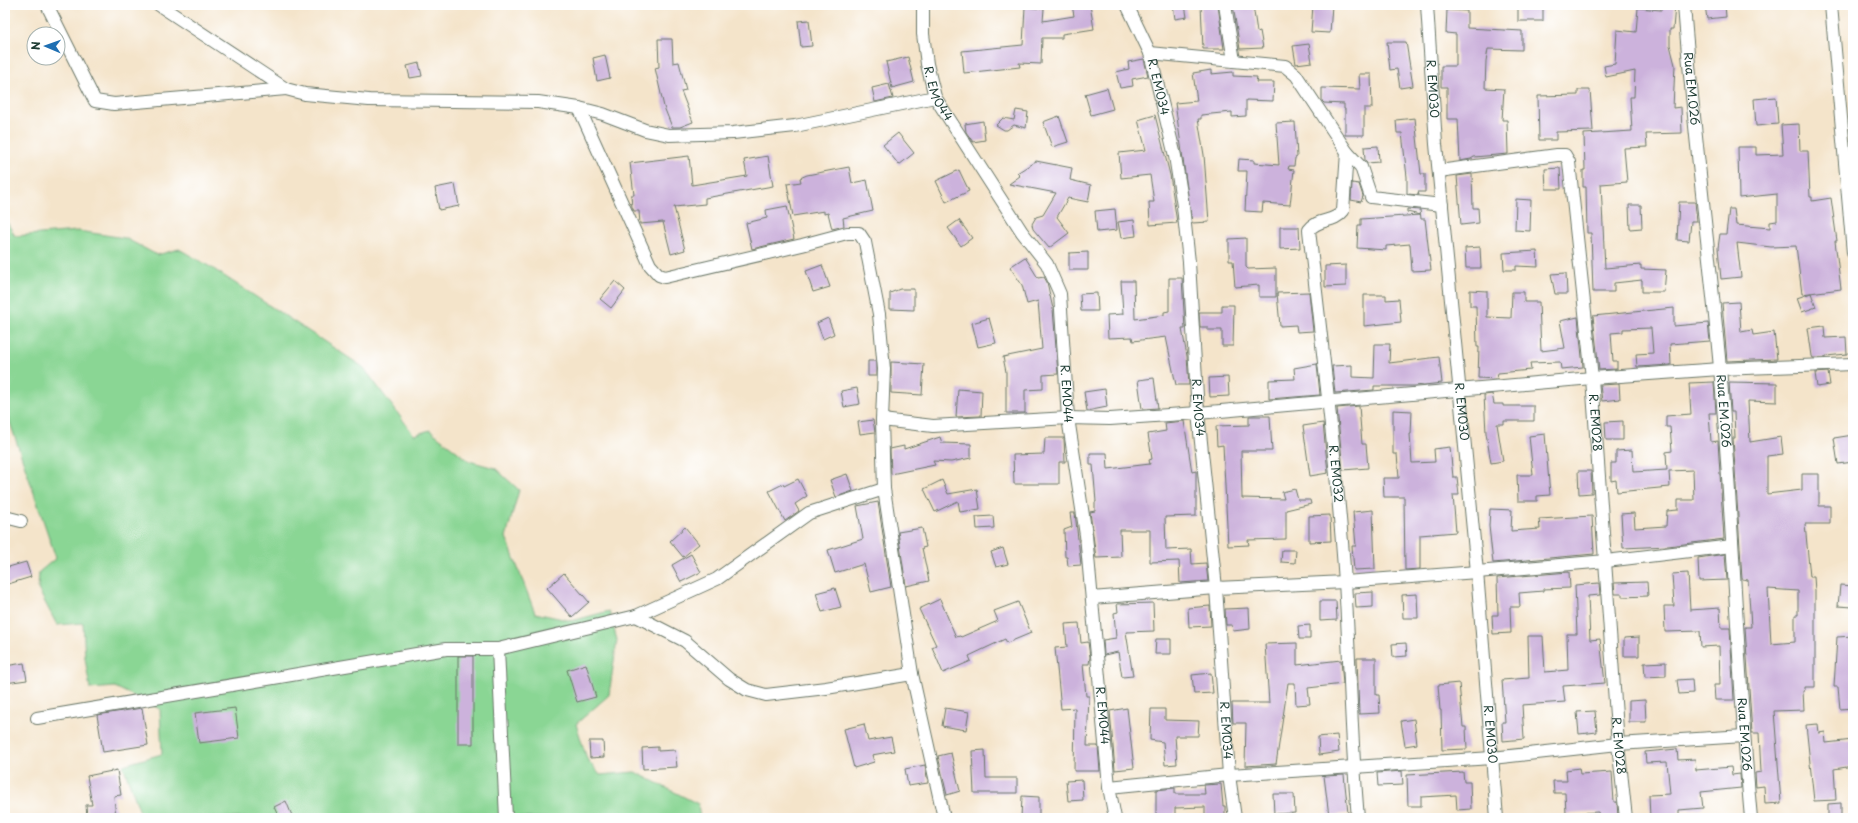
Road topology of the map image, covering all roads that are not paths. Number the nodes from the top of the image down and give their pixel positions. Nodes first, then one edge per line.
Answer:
1 (47, 5) edge
2 (159, 5) edge
3 (923, 5) edge
4 (1127, 5) edge
5 (1225, 5) edge
6 (1427, 5) edge
7 (1684, 5) edge
8 (1832, 5) edge
9 (1150, 53) junction
10 (1234, 61) junction
11 (286, 89) junction
12 (935, 97) junction
13 (579, 108) junction
14 (1347, 152) junction
15 (1439, 171) junction
16 (1442, 205) junction
17 (1853, 253) edge
18 (1853, 364) edge
19 (1720, 369) junction
20 (1592, 378) junction
21 (1460, 390) junction
22 (1328, 402) junction
23 (1198, 413) junction
24 (1068, 418) junction
25 (882, 420) junction
26 (884, 489) junction
27 (5, 517) edge
28 (21, 521) dead end
29 (1732, 546) junction
30 (1606, 561) junction
31 (1477, 572) junction
32 (1345, 582) junction
33 (1216, 588) junction
34 (1092, 598) junction
35 (636, 616) junction
36 (498, 648) junction
37 (912, 674) junction
38 (36, 718) dead end
39 (1744, 736) junction
40 (1618, 744) junction
41 (1492, 758) junction
42 (1353, 767) junction
43 (1229, 775) junction
44 (1109, 787) junction
45 (506, 818) edge
46 (944, 818) edge
47 (1115, 818) edge
48 (1235, 818) edge
49 (1358, 818) edge
50 (1497, 818) edge
51 (1626, 818) edge
52 (1751, 818) edge

1 - 11 street
2 - 11 street
3 - 12 street, R. EM044
4 - 9 street, R. EM034
5 - 10 street
6 - 15 street, R. EM030
7 - 19 street, Rua EM.026
8 - 17 street
9 - 10 street
9 - 23 street, R. EM034
10 - 14 street
11 - 13 street
12 - 13 street
12 - 24 street, R. EM044
13 - 25 street
14 - 16 street
14 - 22 street, R. EM032
15 - 16 street, R. EM030
15 - 20 street, R. EM028
16 - 21 street, R. EM030
18 - 19 street
19 - 20 street
19 - 29 street, Rua EM.026
20 - 21 street
20 - 30 street, R. EM028
21 - 22 street
21 - 31 street, R. EM030
22 - 23 street
22 - 32 street, R. EM032
23 - 24 street
23 - 33 street, R. EM034
24 - 25 street
24 - 34 street, R. EM044
25 - 26 street
26 - 35 street
26 - 37 street
27 - 28 street
29 - 30 street
29 - 39 street, Rua EM.026
30 - 31 street
30 - 40 street, R. EM028
31 - 32 street
31 - 41 street, R. EM030
32 - 33 street
32 - 42 street, R. EM032
33 - 34 street
33 - 43 street, R. EM034
34 - 44 street, R. EM044
35 - 36 street
35 - 37 street
36 - 38 street
36 - 45 street
37 - 46 street
39 - 40 street
39 - 52 street, Rua EM.026
40 - 41 street
40 - 51 street, R. EM028
41 - 42 street
41 - 50 street, R. EM030
42 - 43 street
42 - 49 street, R. EM032
43 - 44 street
43 - 48 street, R. EM034
44 - 47 street, R. EM044

